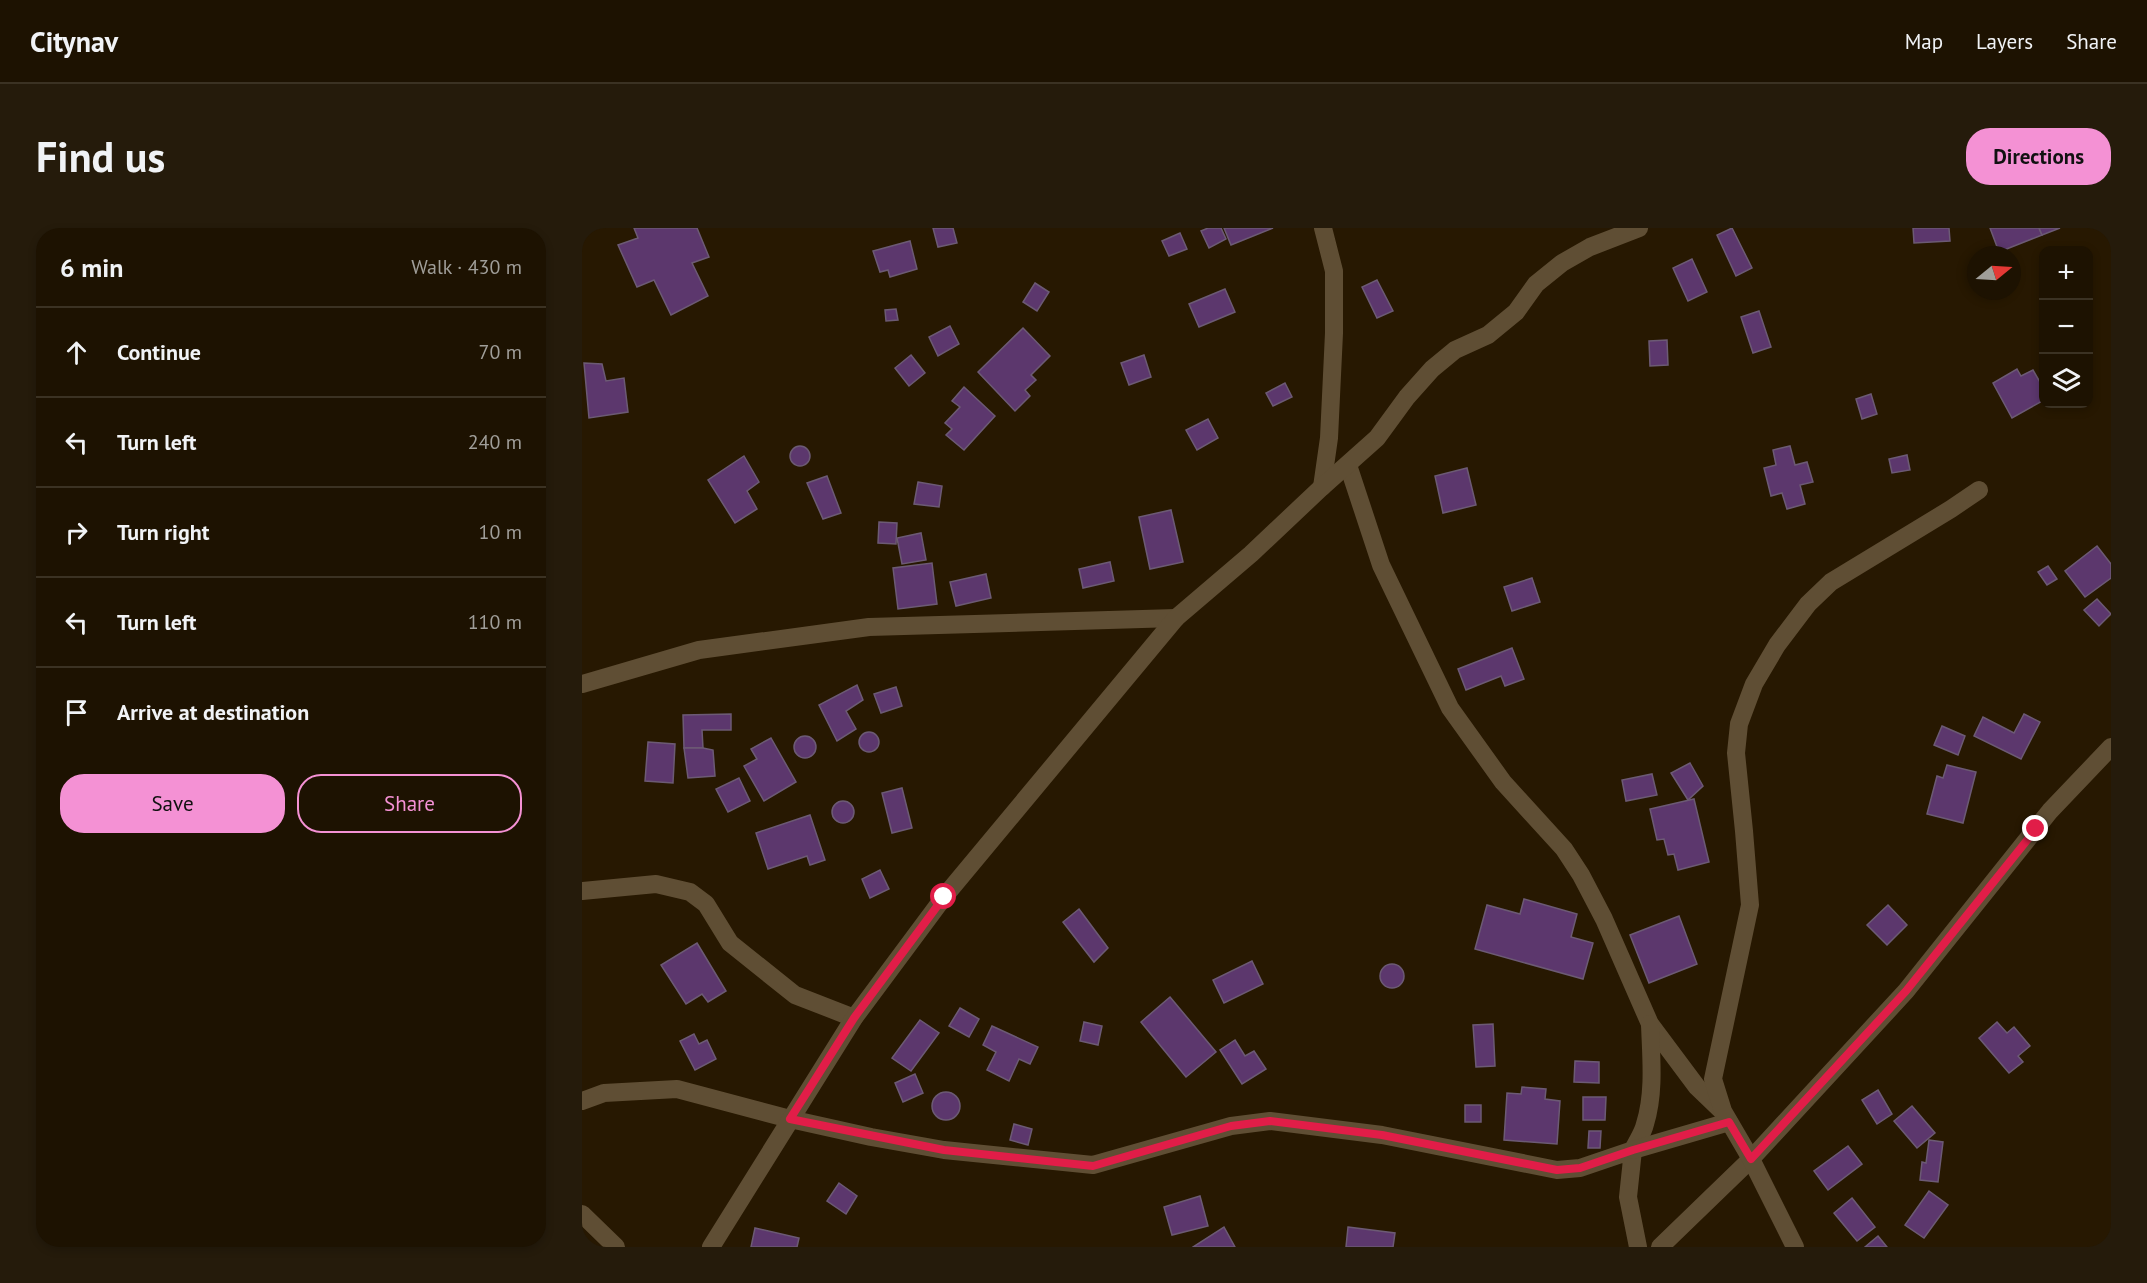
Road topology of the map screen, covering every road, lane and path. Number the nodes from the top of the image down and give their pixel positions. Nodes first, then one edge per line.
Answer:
1 (1323, 228) edge
2 (1639, 228) edge
3 (1348, 465) junction
4 (1322, 487) junction
5 (1979, 490) dead end
6 (1176, 618) junction
7 (582, 684) edge
8 (2111, 747) edge
9 (582, 891) edge
10 (854, 1018) junction
11 (1650, 1024) junction
12 (582, 1101) edge
13 (1726, 1116) junction
14 (790, 1119) junction
15 (1633, 1150) junction
16 (1751, 1159) junction
17 (582, 1214) edge
18 (616, 1247) edge
19 (711, 1247) edge
20 (1638, 1247) edge
21 (1660, 1247) edge
22 (1795, 1247) edge

1 - 4 street
2 - 3 street
3 - 4 street
3 - 11 street
4 - 6 street
5 - 13 street
6 - 7 street
6 - 10 street
8 - 16 street
9 - 10 street
10 - 14 street
11 - 13 street
11 - 15 street
12 - 14 street
13 - 15 street
13 - 16 street
14 - 15 street
14 - 19 street
15 - 20 street
16 - 21 street
16 - 22 street
17 - 18 street

